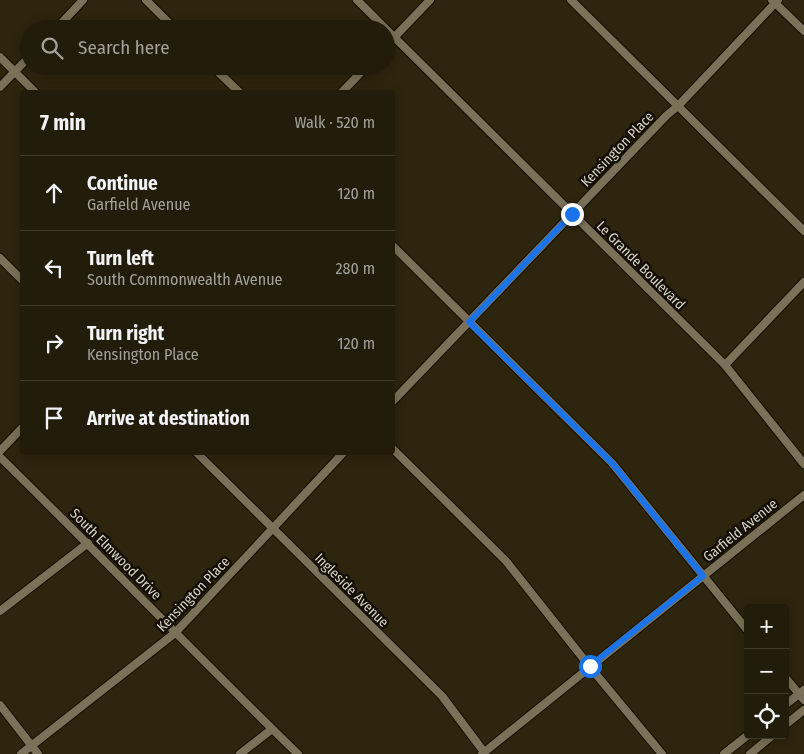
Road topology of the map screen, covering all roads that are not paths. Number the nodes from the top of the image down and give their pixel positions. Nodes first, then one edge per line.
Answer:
1 (83, 0) edge
2 (146, 0) edge
3 (357, 0) edge
4 (430, 0) edge
5 (571, 0) edge
6 (775, 1) edge
7 (64, 20) edge
8 (166, 20) edge
9 (377, 20) edge
10 (804, 31) edge
11 (395, 38) joint
12 (0, 58) edge
13 (20, 66) edge
14 (14, 72) junction
15 (221, 75) edge
16 (358, 75) edge
17 (0, 87) edge
18 (33, 90) edge
19 (237, 90) edge
20 (344, 90) edge
21 (678, 106) junction
22 (572, 214) junction
23 (804, 232) edge
24 (395, 248) edge
25 (0, 258) edge
26 (20, 278) edge
27 (804, 282) edge
28 (469, 322) junction
29 (724, 365) junction
30 (395, 399) edge
31 (20, 430) edge
32 (0, 451) edge
33 (395, 451) edge
34 (199, 455) edge
35 (341, 455) edge
36 (0, 457) edge
37 (804, 464) edge
38 (804, 495) edge
39 (272, 528) junction
40 (88, 544) junction
41 (703, 576) junction
42 (0, 611) edge
43 (744, 626) edge
44 (176, 633) junction
45 (590, 666) junction
46 (789, 681) edge
47 (802, 695) edge
48 (789, 703) edge
49 (0, 705) edge
50 (804, 710) edge
51 (789, 722) edge
52 (272, 729) junction
53 (744, 738) edge
54 (768, 739) edge
55 (32, 745) junction
56 (483, 753) edge
57 (21, 754) edge
58 (38, 754) edge
59 (240, 754) edge
60 (298, 754) edge
61 (662, 754) edge
62 (724, 754) edge
63 (750, 754) edge

1 - 7 street
2 - 8 street
3 - 9 street, Le Grande Boulevard
4 - 11 street
5 - 21 street
6 - 10 street
6 - 21 street, Kensington Place
11 - 22 street, Le Grande Boulevard
12 - 14 street
13 - 14 street
14 - 17 street
14 - 18 street
15 - 19 street
16 - 20 street
21 - 22 street, Kensington Place
21 - 23 street
22 - 28 street, Kensington Place
22 - 29 street, Le Grande Boulevard
24 - 28 street
25 - 26 street
27 - 29 street
28 - 30 street, Kensington Place
28 - 41 street
29 - 37 street, Le Grande Boulevard
31 - 32 street
33 - 45 street
34 - 39 street, Ingleside Avenue
35 - 39 street, Kensington Place
36 - 40 street, South Elmwood Drive
38 - 41 street, Garfield Avenue
39 - 44 street, Kensington Place
39 - 56 street, Ingleside Avenue
40 - 42 street
40 - 44 street, South Elmwood Drive
41 - 43 street
41 - 45 street, Garfield Avenue
44 - 52 street, South Elmwood Drive
44 - 55 street, Kensington Place
45 - 56 street, Garfield Avenue
45 - 61 street
46 - 47 street
47 - 48 street
49 - 55 street
50 - 51 street
52 - 59 street
52 - 60 street, South Elmwood Drive
53 - 62 street
54 - 63 street
55 - 57 street, Kensington Place
55 - 58 street

